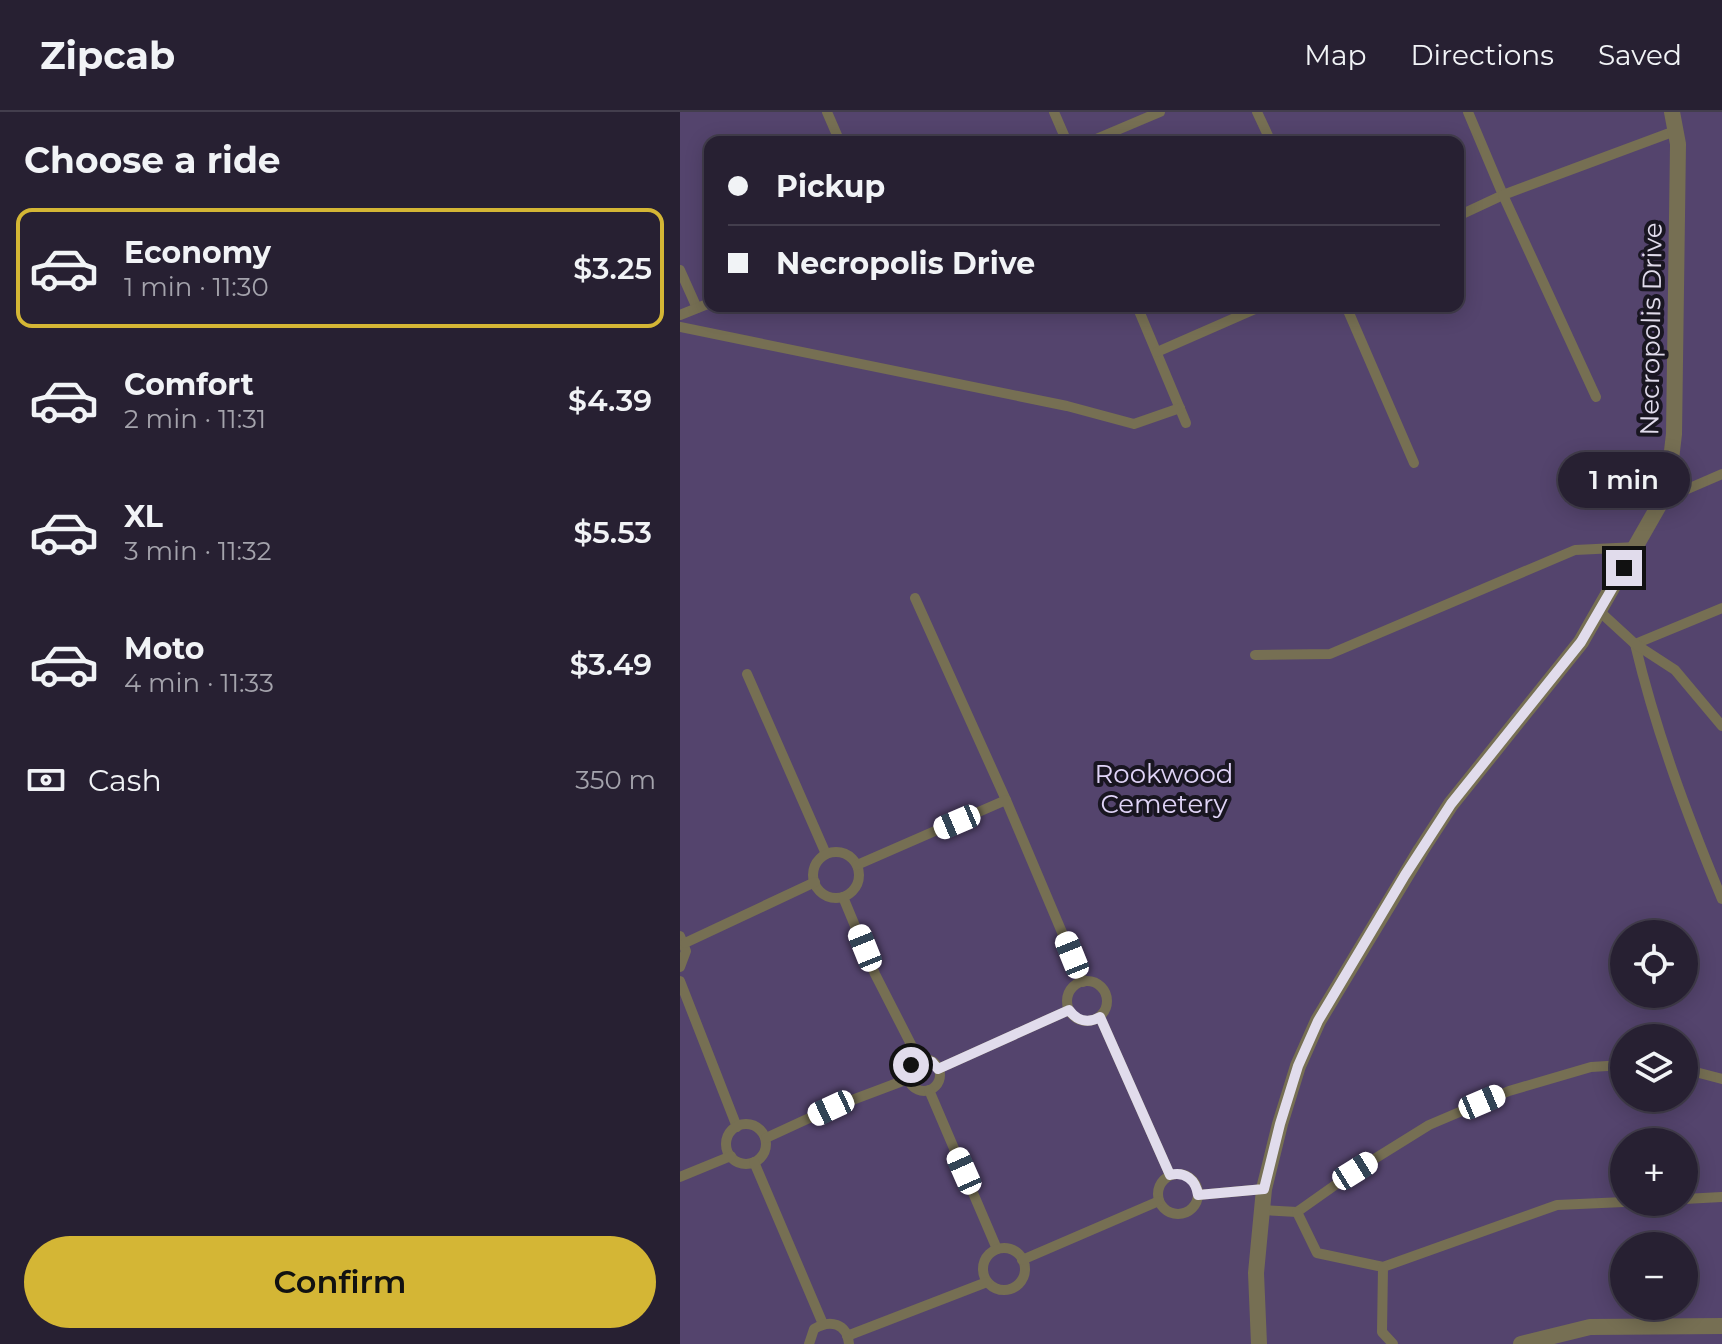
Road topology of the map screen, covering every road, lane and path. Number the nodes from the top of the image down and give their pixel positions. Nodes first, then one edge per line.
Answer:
1 (827, 112) edge
2 (1054, 112) edge
3 (1160, 112) edge
4 (1257, 112) edge
5 (1468, 112) edge
6 (1672, 112) edge
7 (1675, 131) junction
8 (837, 136) edge
9 (1064, 136) edge
10 (1103, 136) edge
11 (1268, 136) edge
12 (1503, 195) junction
13 (1464, 213) edge
14 (680, 270) edge
15 (704, 305) edge
16 (697, 308) junction
17 (1140, 312) edge
18 (1248, 312) edge
19 (1349, 312) edge
20 (680, 315) edge
21 (680, 327) edge
22 (1157, 352) junction
23 (1596, 397) dead end
24 (1180, 408) junction
25 (1186, 423) dead end
26 (1414, 463) dead end
27 (1722, 474) edge
28 (1662, 500) junction
29 (1637, 547) junction
30 (915, 598) dead end
31 (1722, 608) edge
32 (1598, 610) junction
33 (1635, 644) junction
34 (1255, 655) dead end
35 (747, 674) dead end
36 (1722, 726) edge
37 (1006, 800) junction
38 (826, 854) junction
39 (857, 865) junction
40 (815, 882) junction
41 (843, 897) junction
42 (1722, 899) edge
43 (682, 939) edge
44 (680, 967) edge
45 (680, 981) edge
46 (1083, 982) junction
47 (1069, 1010) junction
48 (1100, 1017) junction
49 (919, 1060) junction
50 (1610, 1066) edge
51 (938, 1069) junction
52 (1698, 1073) edge
53 (908, 1079) junction
54 (1722, 1079) edge
55 (929, 1090) junction
56 (737, 1127) junction
57 (766, 1138) junction
58 (731, 1156) junction
59 (754, 1162) junction
60 (1170, 1175) junction
61 (680, 1177) edge
62 (1264, 1189) junction
63 (1198, 1195) junction
64 (1722, 1197) edge
65 (1698, 1198) edge
66 (1159, 1201) junction
67 (1610, 1203) edge
68 (1262, 1210) junction
69 (1297, 1212) junction
70 (997, 1249) junction
71 (1022, 1260) junction
72 (1383, 1267) junction
73 (987, 1282) junction
74 (823, 1324) junction
75 (1722, 1326) edge
76 (848, 1340) edge
77 (809, 1344) edge
78 (1259, 1344) edge
79 (1393, 1344) edge
80 (1521, 1344) edge

1 - 8 lane
2 - 9 lane
3 - 10 lane
4 - 11 lane
5 - 12 lane
6 - 7 street, Necropolis Drive
7 - 12 lane
7 - 28 street, Necropolis Drive
12 - 13 lane
12 - 23 lane
14 - 16 lane
15 - 16 lane
16 - 20 lane
17 - 22 lane
18 - 22 lane
19 - 26 lane
21 - 24 lane
22 - 24 lane
24 - 25 lane
27 - 28 lane
28 - 29 street, Necropolis Drive
29 - 32 street, Necropolis Drive
29 - 34 lane
30 - 37 lane
31 - 33 lane
32 - 33 lane
32 - 62 street, Necropolis Drive
33 - 36 lane
33 - 42 lane
35 - 38 lane
37 - 39 lane
37 - 46 lane
38 - 39 lane
38 - 40 lane
39 - 41 lane
40 - 41 lane
40 - 43 lane
41 - 49 lane
43 - 44 lane
45 - 56 lane
46 - 47 lane
46 - 48 lane
47 - 48 lane
47 - 51 lane
48 - 60 lane
49 - 51 lane
49 - 53 lane
50 - 69 lane
51 - 55 lane
52 - 54 lane
53 - 55 lane
53 - 57 lane
55 - 70 lane
56 - 57 lane
56 - 58 lane
57 - 59 lane
58 - 59 lane
58 - 61 lane
59 - 74 lane
60 - 63 lane
60 - 66 lane
62 - 63 lane
62 - 68 street, Necropolis Drive
63 - 66 lane
64 - 65 lane
66 - 71 lane
67 - 72 lane
68 - 69 lane
68 - 78 street, Necropolis Drive
69 - 72 lane
70 - 71 lane
70 - 73 lane
71 - 73 lane
72 - 79 lane
73 - 76 lane
74 - 76 lane
74 - 77 lane
75 - 80 street

